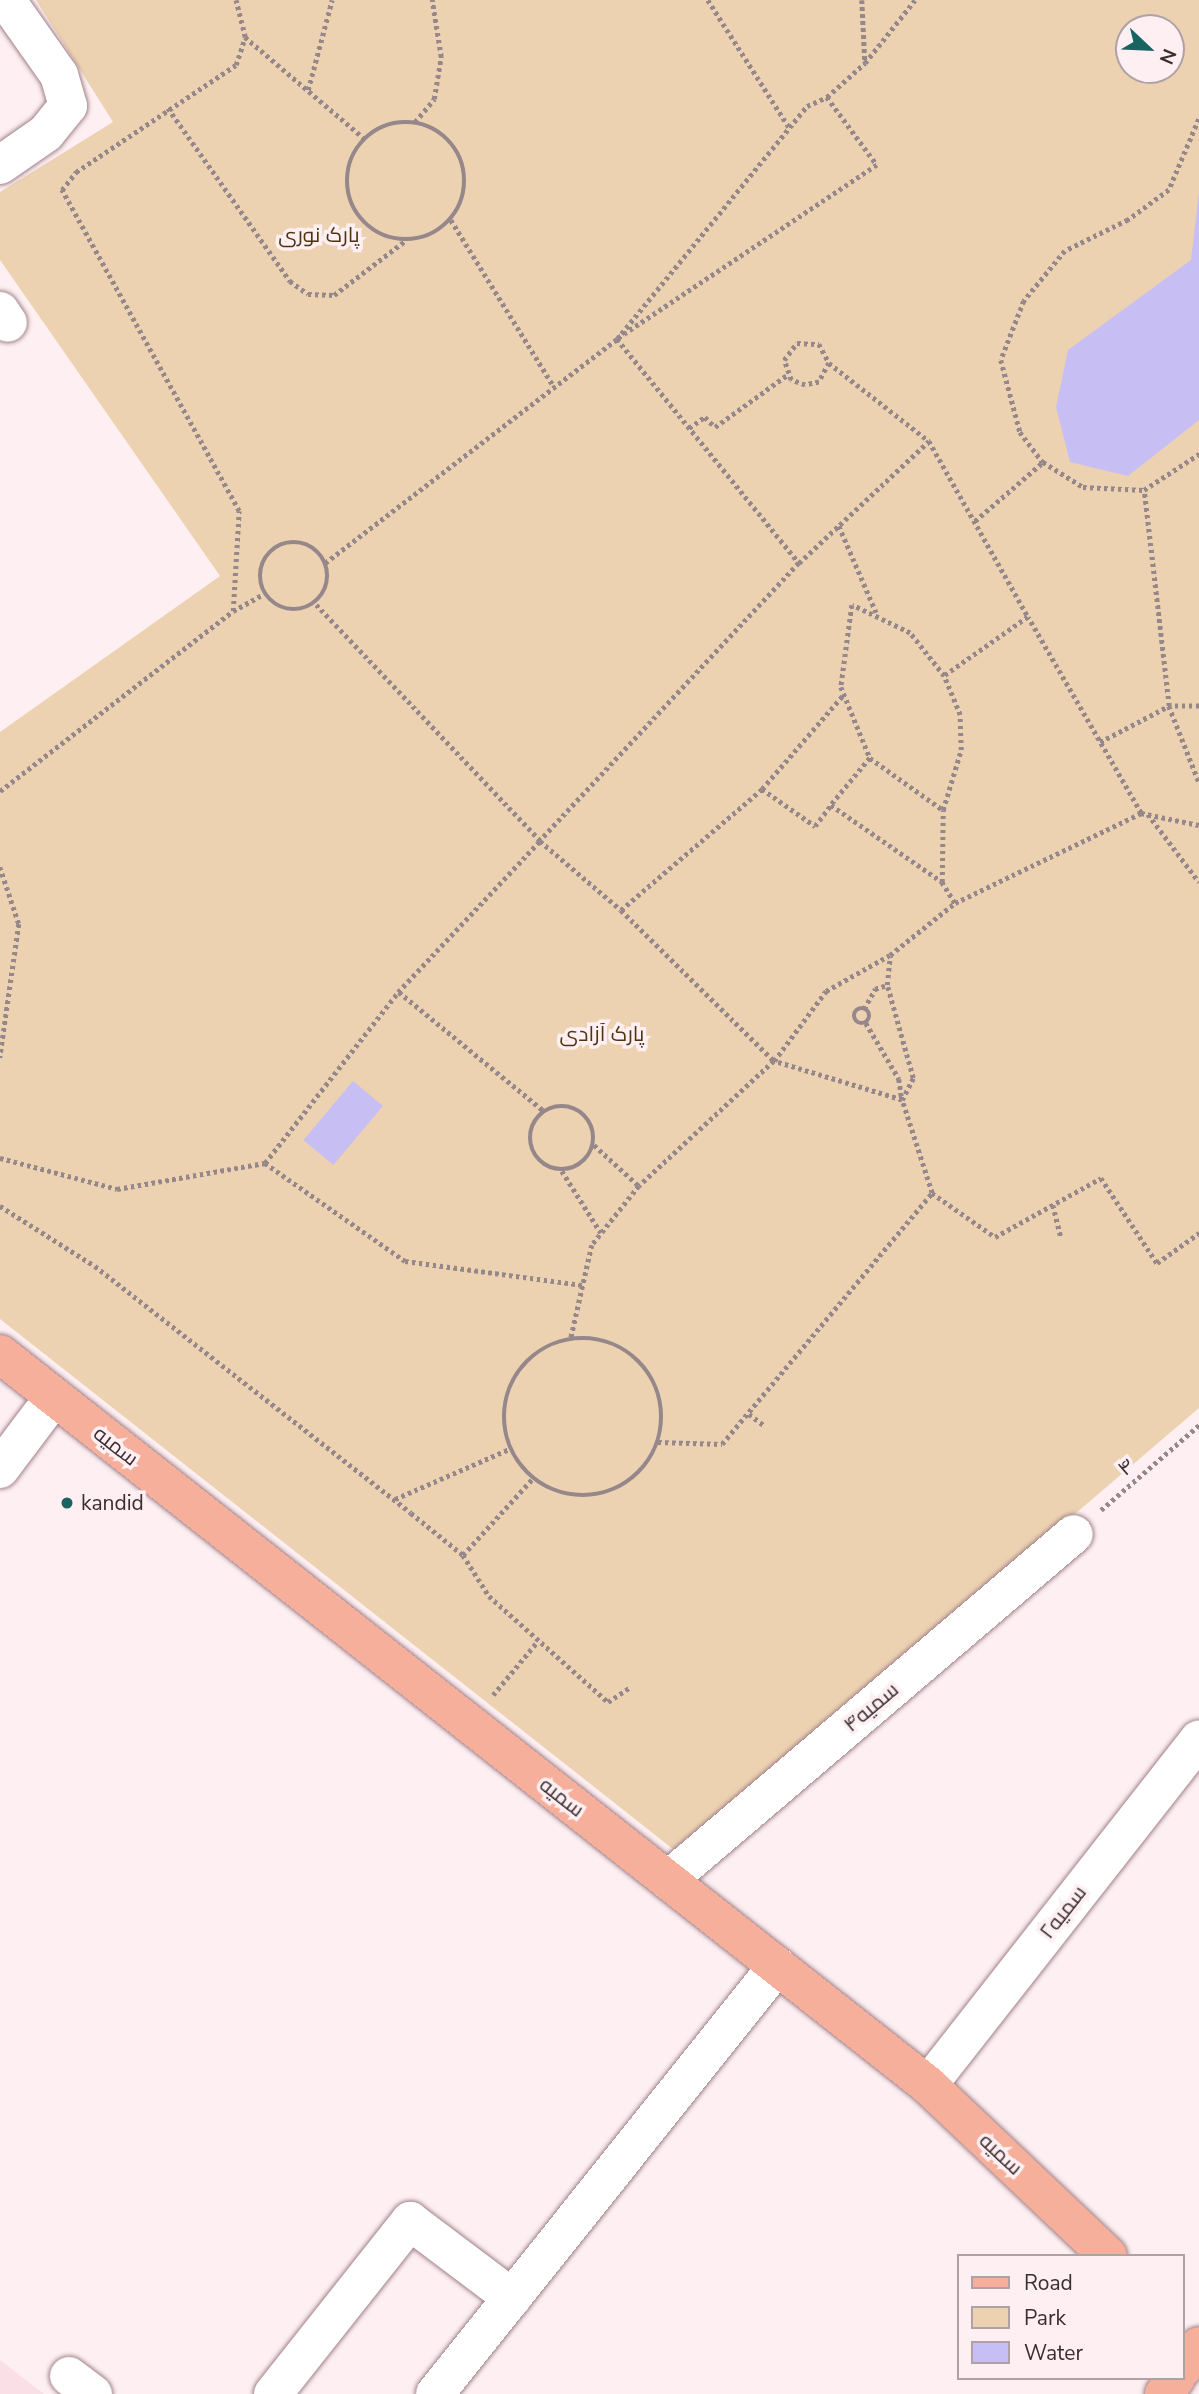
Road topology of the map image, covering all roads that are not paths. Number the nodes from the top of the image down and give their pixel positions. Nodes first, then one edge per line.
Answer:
1 (6, 0) edge
2 (0, 165) edge
3 (0, 1354) edge
4 (54, 1397) junction
5 (0, 1469) edge
6 (1074, 1534) road end
7 (1199, 1739) edge
8 (668, 1880) junction
9 (777, 1966) junction
10 (928, 2085) junction
11 (1106, 2254) edge
12 (512, 2298) junction
13 (1185, 2328) edge
14 (1199, 2343) edge
15 (1185, 2365) edge
16 (273, 2394) edge
17 (435, 2394) edge

1 - 2 street
3 - 4 main road, سمیه
4 - 5 street
4 - 8 main road, سمیه
6 - 8 street, سمیه۴
7 - 10 street, ۲سمیه
8 - 9 main road, سمیه
9 - 10 main road, سمیه
9 - 12 street
10 - 11 main road, سمیه
12 - 16 street
12 - 17 street
13 - 14 main road
14 - 15 main road

